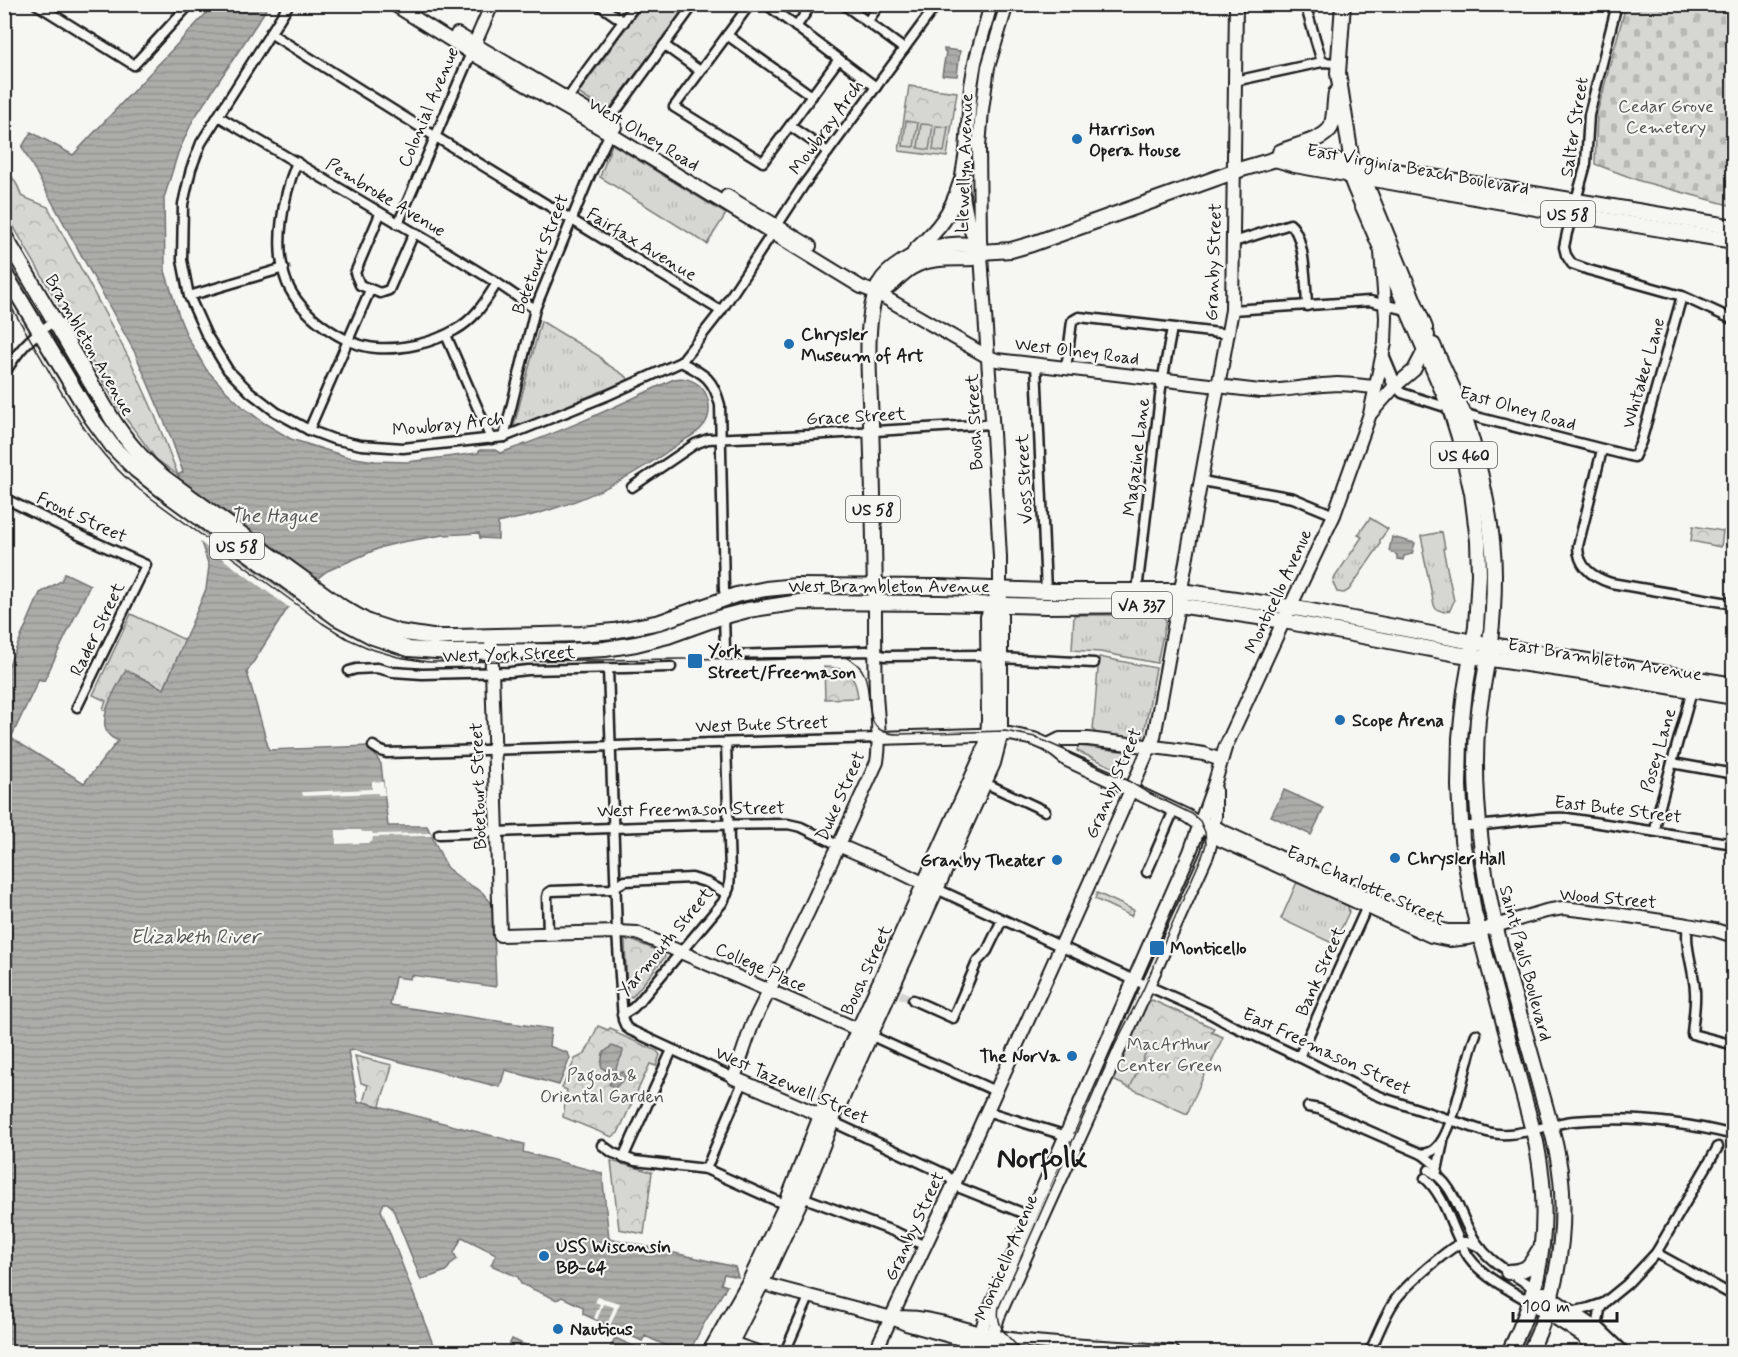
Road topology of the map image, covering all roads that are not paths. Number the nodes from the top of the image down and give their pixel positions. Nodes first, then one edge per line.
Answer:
1 (36, 4) edge
2 (190, 4) edge
3 (289, 4) edge
4 (393, 4) edge
5 (409, 4) edge
6 (492, 4) edge
7 (598, 4) edge
8 (636, 4) edge
9 (694, 4) edge
10 (750, 4) edge
11 (766, 4) edge
12 (812, 4) edge
13 (843, 4) edge
14 (880, 4) edge
15 (937, 4) edge
16 (991, 4) edge
17 (1007, 4) edge
18 (1236, 4) edge
19 (1305, 4) edge
20 (1343, 4) edge
21 (1617, 4) edge
22 (624, 22) junction
23 (867, 22) junction
24 (796, 27) junction
25 (270, 33) junction
26 (728, 34) junction
27 (664, 45) junction
28 (473, 49) junction
29 (904, 49) junction
30 (839, 59) junction
31 (1322, 62) junction
32 (1338, 68) junction
33 (700, 71) junction
34 (1235, 81) junction
35 (876, 87) junction
36 (812, 96) junction
37 (566, 102) junction
38 (218, 116) junction
39 (790, 126) junction
40 (609, 128) junction
41 (436, 137) junction
42 (828, 153) junction
43 (1269, 160) junction
44 (297, 162) junction
45 (1233, 172) junction
46 (1355, 172) junction
47 (961, 182) junction
48 (1403, 185) junction
49 (1575, 208) junction
50 (380, 214) junction
51 (1378, 215) junction
52 (572, 220) junction
53 (398, 224) junction
54 (1734, 227) edge
55 (1701, 228) junction
56 (774, 229) junction
57 (414, 233) junction
58 (4, 235) edge
59 (1734, 241) edge
60 (1234, 242) junction
61 (1381, 251) junction
62 (981, 252) junction
63 (906, 260) junction
64 (284, 268) junction
65 (4, 272) edge
66 (497, 284) junction
67 (370, 290) junction
68 (877, 292) junction
69 (189, 296) junction
70 (1682, 297) junction
71 (1384, 304) junction
72 (1307, 306) junction
73 (535, 309) junction
74 (1232, 310) junction
75 (1407, 310) junction
76 (722, 311) junction
77 (1734, 320) edge
78 (55, 321) junction
79 (1172, 328) junction
80 (39, 331) junction
81 (1228, 334) junction
82 (446, 335) junction
83 (348, 340) junction
84 (1426, 342) junction
85 (988, 357) junction
86 (1383, 357) junction
87 (681, 362) junction
88 (1036, 364) junction
89 (1066, 369) junction
90 (4, 375) edge
91 (1163, 380) junction
92 (1219, 385) junction
93 (1395, 386) junction
94 (1375, 387) junction
95 (1456, 410) junction
96 (1370, 414) junction
97 (992, 424) junction
98 (309, 430) junction
99 (872, 432) junction
100 (504, 437) junction
101 (721, 438) junction
102 (491, 439) junction
103 (1602, 450) junction
104 (1634, 457) joint
105 (149, 472) junction
106 (1202, 481) junction
107 (632, 487) dead end
108 (4, 498) edge
109 (1334, 515) junction
110 (146, 565) joint
111 (875, 586) junction
112 (1000, 590) junction
113 (1046, 591) junction
114 (1137, 591) junction
115 (1181, 591) junction
116 (726, 598) junction
117 (875, 602) junction
118 (997, 604) junction
119 (1734, 604) edge
120 (1178, 605) junction
121 (1290, 607) junction
122 (332, 608) junction
123 (724, 616) junction
124 (1284, 621) junction
125 (491, 636) junction
126 (1473, 642) junction
127 (492, 651) junction
128 (1489, 651) junction
129 (876, 654) junction
130 (1471, 656) junction
131 (994, 661) junction
132 (1094, 663) dead end
133 (670, 667) dead end
134 (608, 669) junction
135 (349, 671) dead end
136 (492, 672) junction
137 (1694, 685) junction
138 (1734, 685) edge
139 (1734, 697) edge
140 (77, 707) dead end
141 (994, 734) junction
142 (879, 738) junction
143 (726, 743) junction
144 (1048, 745) junction
145 (373, 746) dead end
146 (612, 746) junction
147 (1150, 747) junction
148 (495, 750) junction
149 (1221, 760) junction
150 (1672, 764) junction
151 (1734, 774) edge
152 (1215, 782) junction
153 (985, 783) junction
154 (1131, 790) junction
155 (1174, 810) junction
156 (1045, 811) dead end
157 (1200, 821) junction
158 (729, 825) junction
159 (1461, 826) junction
160 (1479, 826) junction
161 (614, 828) junction
162 (1212, 831) junction
163 (1655, 831) junction
164 (498, 833) junction
165 (439, 834) dead end
166 (838, 844) junction
167 (1734, 844) edge
168 (1147, 872) dead end
169 (615, 887) junction
170 (931, 887) junction
171 (727, 894) junction
172 (1368, 903) junction
173 (1002, 920) junction
174 (1688, 925) junction
175 (1495, 926) junction
176 (1480, 931) junction
177 (617, 932) junction
178 (548, 934) junction
179 (500, 935) joint
180 (1734, 936) edge
181 (1061, 947) junction
182 (682, 952) junction
183 (1134, 979) junction
184 (1149, 986) junction
185 (769, 990) junction
186 (913, 1000) tunnel mouth
187 (622, 1016) junction
188 (864, 1032) junction
189 (1476, 1034) dead end
190 (1734, 1045) edge
191 (672, 1050) junction
192 (1299, 1057) junction
193 (739, 1080) junction
194 (996, 1091) junction
195 (1308, 1107) dead end
196 (986, 1111) junction
197 (826, 1119) junction
198 (1450, 1120) junction
199 (1551, 1125) junction
200 (1533, 1129) junction
201 (1734, 1135) edge
202 (1072, 1137) junction
203 (1443, 1139) junction
204 (602, 1145) dead end
205 (1718, 1147) dead end
206 (1422, 1154) junction
207 (623, 1158) junction
208 (706, 1169) junction
209 (1432, 1172) junction
210 (955, 1182) junction
211 (802, 1197) junction
212 (786, 1205) junction
213 (1030, 1216) junction
214 (1543, 1242) junction
215 (1461, 1243) junction
216 (925, 1246) junction
217 (1481, 1248) junction
218 (1656, 1253) junction
219 (1508, 1272) junction
220 (756, 1282) junction
221 (810, 1295) junction
222 (1532, 1295) junction
223 (1734, 1296) edge
224 (1605, 1302) junction
225 (1548, 1304) junction
226 (1571, 1312) junction
227 (892, 1318) junction
228 (1597, 1330) junction
229 (985, 1340) junction
230 (725, 1343) edge
231 (1104, 1350) edge
232 (1600, 1351) edge
233 (710, 1353) edge
234 (758, 1353) edge
235 (785, 1353) edge
236 (875, 1353) edge
237 (1008, 1353) edge
238 (1173, 1353) edge
239 (1370, 1353) edge
240 (1509, 1353) edge
241 (1530, 1353) edge
242 (1620, 1353) edge

1 - 2 street
3 - 25 street, Mowbray Arch
4 - 28 street, West Olney Road
5 - 28 street, West Olney Road
6 - 28 street, Colonial Avenue
7 - 22 street
8 - 22 street
9 - 27 street, Botetourt Street
10 - 26 street
11 - 24 street
12 - 24 street
13 - 23 street
14 - 23 street
15 - 29 street, Mowbray Arch
16 - 47 street, Llewellyn Avenue
17 - 62 street, Llewellyn Avenue
18 - 34 street, Granby Street
19 - 31 street
20 - 32 main road, Monticello Avenue / US 460
21 - 49 street, Salter Street
22 - 37 street
23 - 29 street
24 - 30 street
25 - 38 street, Mowbray Arch
25 - 41 street, Fairfax Avenue
26 - 33 street
26 - 36 street
27 - 33 street
27 - 40 street, Botetourt Street
28 - 37 street, West Olney Road
28 - 41 street, Colonial Avenue
29 - 35 street, Mowbray Arch
30 - 35 street
30 - 36 street
31 - 32 street
31 - 34 street
32 - 43 main road
32 - 46 main road, Monticello Avenue / US 460
33 - 39 street
34 - 45 street, Granby Street
35 - 42 street, Mowbray Arch
36 - 39 street
37 - 40 street, West Olney Road
38 - 44 street, Pembroke Avenue
38 - 69 street, Mowbray Arch
39 - 42 street
40 - 52 street, Botetourt Street
40 - 56 street, West Olney Road
41 - 52 street, Fairfax Avenue
41 - 53 street, Colonial Avenue
42 - 56 street, Mowbray Arch
43 - 45 main road, East Virginia Beach Boulevard / US 58
43 - 46 main road, East Virginia Beach Boulevard / US 58
44 - 50 street, Pembroke Avenue
44 - 64 street
45 - 60 street, Granby Street
45 - 62 main road, US 58
46 - 48 main road, East Virginia Beach Boulevard / US 58
46 - 49 main road, East Virginia Beach Boulevard / US 58
46 - 51 main road, Monticello Avenue / US 460
46 - 61 main road, Monticello Avenue / US 460
47 - 62 street, Llewellyn Avenue
47 - 63 main road
48 - 49 main road, East Virginia Beach Boulevard / US 58
48 - 51 main road
49 - 55 main road, East Virginia Beach Boulevard / US 58
49 - 70 street, Salter Street
50 - 53 street, Pembroke Avenue
50 - 67 street
51 - 84 main road, Monticello Avenue / US 460
52 - 73 street, Botetourt Street
52 - 76 street, Fairfax Avenue
53 - 57 street, Pembroke Avenue
54 - 55 main road, East Virginia Beach Boulevard / US 58
55 - 59 main road, East Virginia Beach Boulevard / US 58
56 - 68 street, West Olney Road
56 - 76 street, Mowbray Arch
57 - 66 street, Pembroke Avenue
57 - 67 street
58 - 78 main road, Brambleton Avenue / US 58
60 - 72 street
60 - 74 street, Granby Street
61 - 71 street, Monticello Avenue
61 - 75 main road, Monticello Avenue / US 460
62 - 63 main road, US 58
62 - 68 main road, US 58
62 - 85 street, Boush Street
63 - 68 main road, US 58
64 - 69 street
64 - 83 street
65 - 80 main road, Brambleton Avenue / US 58
66 - 73 street, Pembroke Avenue
66 - 82 street
67 - 83 street
68 - 85 street, West Olney Road
68 - 99 main road, Duke Street / US 58
69 - 98 street, Mowbray Arch
70 - 77 street
70 - 104 street, Whitaker Lane
71 - 72 street
71 - 75 street
71 - 86 street, Monticello Avenue
72 - 74 street
73 - 100 street, Botetourt Street
74 - 81 street, Granby Street
75 - 84 main road, Monticello Avenue / US 460
76 - 87 street, Mowbray Arch
78 - 80 street
78 - 105 main road, Brambleton Avenue / US 58
79 - 81 street
79 - 89 street
79 - 91 street, Magazine Lane
80 - 90 street
80 - 105 main road, Brambleton Avenue / US 58
81 - 92 street, Granby Street
82 - 83 street
82 - 102 street
83 - 98 street
84 - 93 street, Monticello Avenue
84 - 95 main road, Saint Pauls Boulevard / US 460
85 - 88 street, West Olney Road
85 - 97 street, Boush Street
86 - 93 street
86 - 94 street, Monticello Avenue
87 - 100 street, Mowbray Arch
87 - 101 street
88 - 89 street, West Olney Road
88 - 113 street, Voss Street
89 - 91 street, West Olney Road
91 - 92 street, West Olney Road
91 - 114 street, Magazine Lane
92 - 94 street
92 - 106 street, Granby Street
93 - 95 street, East Olney Road
93 - 96 street, Monticello Avenue
94 - 96 street, Monticello Avenue
95 - 103 street, East Olney Road
95 - 126 main road, Saint Pauls Boulevard / US 460
95 - 128 main road, Saint Pauls Boulevard / US 460
96 - 109 street, Monticello Avenue
97 - 99 street, Grace Street
97 - 112 street, Boush Street
98 - 102 street, Mowbray Arch
99 - 101 street, Grace Street
99 - 111 main road, Duke Street / US 58
100 - 102 street, Mowbray Arch
101 - 107 street, Grace Street
101 - 116 street
103 - 104 street, East Olney Road
103 - 119 street
105 - 122 main road, West Brambleton Avenue / US 58
106 - 109 street
106 - 115 street, Granby Street
108 - 110 street, Front Street
109 - 121 street, Monticello Avenue
110 - 140 street, Rader Street
111 - 112 main road, West Brambleton Avenue / VA 337
111 - 116 main road, West Brambleton Avenue / US 58
111 - 117 main road, Duke Street / US 58
112 - 113 main road, West Brambleton Avenue / VA 337
112 - 118 main road, Boush Street
113 - 114 main road, West Brambleton Avenue / VA 337
114 - 115 main road, West Brambleton Avenue / VA 337
115 - 120 street, Granby Street
115 - 121 main road, West Brambleton Avenue / VA 337
116 - 125 main road, West Brambleton Avenue / US 58
117 - 118 main road, West Brambleton Avenue / VA 337
117 - 123 main road, West Brambleton Avenue / US 58
117 - 129 street, Duke Street
118 - 120 main road, West Brambleton Avenue / VA 337
118 - 131 main road, Boush Street
120 - 124 main road, West Brambleton Avenue / VA 337
120 - 147 street, Granby Street
121 - 124 street, Monticello Avenue
121 - 126 main road, West Brambleton Avenue / VA 337
122 - 125 main road, West Brambleton Avenue / US 58
122 - 127 main road, West Brambleton Avenue / US 58
123 - 127 main road, West Brambleton Avenue / US 58
123 - 129 street
124 - 130 main road, West Brambleton Avenue / VA 337
124 - 149 street, Monticello Avenue
125 - 127 street, Botetourt Street
126 - 128 main road, East Brambleton Avenue / VA 337
126 - 130 main road, Saint Pauls Boulevard / US 460
127 - 136 street, Botetourt Street
128 - 130 main road, East Brambleton Avenue
128 - 137 main road, East Brambleton Avenue
128 - 160 main road, Saint Pauls Boulevard
129 - 131 street
129 - 142 street, Duke Street
130 - 159 main road, Saint Pauls Boulevard
131 - 132 street
131 - 141 main road, Boush Street
133 - 134 street, West York Street
134 - 136 street, West York Street
134 - 146 street
135 - 136 street, West York Street
136 - 148 street, Botetourt Street
137 - 138 main road, East Brambleton Avenue
137 - 139 main road, East Brambleton Avenue
137 - 150 street, Posey Lane
141 - 142 street, West Bute Street
141 - 144 street, West Bute Street
141 - 153 main road, Boush Street
141 - 170 main road, Boush Street
142 - 143 street, West Bute Street
142 - 166 street, Duke Street
143 - 146 street, West Bute Street
143 - 158 street, Yarmouth Street
144 - 147 street
144 - 154 street, East Charlotte Street
145 - 148 street, West Bute Street
146 - 148 street, West Bute Street
146 - 161 street
147 - 149 street
147 - 154 street, Granby Street
148 - 164 street, Botetourt Street
149 - 152 street, Monticello Avenue
150 - 151 street
150 - 163 street, Posey Lane
152 - 157 street, Monticello Avenue
152 - 162 street, Monticello Avenue
153 - 156 street
153 - 170 main road, Boush Street
154 - 155 street, East Charlotte Street
154 - 181 street, Granby Street
155 - 157 street, East Charlotte Street
155 - 168 street
157 - 162 street, East Charlotte Street
157 - 183 street, Monticello Avenue
158 - 161 street, West Freemason Street
158 - 166 street, West Freemason Street
158 - 171 street, Yarmouth Street
159 - 160 street, East Bute Street
159 - 176 main road, Saint Pauls Boulevard
160 - 163 street, East Bute Street
160 - 175 main road, Saint Pauls Boulevard
161 - 164 street, West Freemason Street
161 - 169 street
162 - 172 street, East Charlotte Street
162 - 184 street, Monticello Avenue
163 - 167 street, East Bute Street
164 - 165 street, West Freemason Street
164 - 179 street, Botetourt Street
166 - 170 street, West Freemason Street
166 - 185 street, Duke Street
169 - 171 street
169 - 177 street
169 - 178 street
170 - 173 street, West Freemason Street
170 - 188 main road, Boush Street
170 - 188 main road, Boush Street
171 - 182 street, Yarmouth Street
172 - 176 street, East Charlotte Street
172 - 192 street, Bank Street
173 - 181 street, West Freemason Street
173 - 186 street
174 - 175 street, Wood Street
174 - 180 street, Wood Street
174 - 190 street
175 - 176 street, Wood Street
175 - 199 main road, Saint Pauls Boulevard
176 - 200 main road, Saint Pauls Boulevard
177 - 178 street, College Place
177 - 182 street, College Place
177 - 187 street
178 - 179 street, College Place
181 - 183 street, East Freemason Street
181 - 194 street, Granby Street
182 - 185 street, College Place
182 - 187 street, Yarmouth Street
183 - 184 street, East Freemason Street
183 - 202 street, Monticello Avenue
184 - 192 street, East Freemason Street
184 - 202 street, Monticello Avenue
185 - 188 street, College Place
185 - 193 street, Duke Street
187 - 191 street, West Tazewell Street
188 - 194 street, College Place
188 - 197 main road, Boush Street
189 - 198 street
191 - 193 street, West Tazewell Street
191 - 207 street
192 - 198 street, East Freemason Street
193 - 197 street, West Tazewell Street
193 - 208 street, Duke Street
194 - 196 street, Granby Street
195 - 206 street
196 - 202 street
196 - 210 street, Granby Street
197 - 210 street, West Tazewell Street
197 - 211 main road, Boush Street
197 - 212 main road, Boush Street
198 - 200 street, East Freemason Street
198 - 203 street
199 - 200 street, East Freemason Street
199 - 201 street, East Freemason Street
199 - 225 main road, Saint Pauls Boulevard
200 - 214 main road, Saint Pauls Boulevard
202 - 213 street, Monticello Avenue
202 - 229 street, Monticello Avenue
203 - 206 street
203 - 209 street
204 - 207 street
205 - 218 street
206 - 209 street
207 - 208 street
208 - 212 street
209 - 215 street
209 - 217 street
210 - 213 street, West Tazewell Street
210 - 216 street, Granby Street
211 - 216 street
211 - 220 main road, Boush Street
212 - 220 main road, Boush Street
213 - 229 street, Monticello Avenue
214 - 219 main road
214 - 222 main road, Saint Pauls Boulevard
215 - 217 street
215 - 222 street
215 - 239 street
216 - 227 street, Granby Street
217 - 219 street
218 - 223 street
218 - 224 street
219 - 222 street
220 - 221 street
220 - 230 main road, Boush Street
221 - 227 street
221 - 235 street
222 - 225 main road
222 - 240 main road, Saint Pauls Boulevard
224 - 226 street
224 - 228 street
225 - 226 main road
225 - 232 main road
225 - 241 main road, Saint Pauls Boulevard
226 - 228 main road
227 - 229 street
227 - 236 street, Granby Street
228 - 242 highway
229 - 231 street
229 - 237 street
230 - 233 main road, Boush Street
230 - 234 street
231 - 238 street

